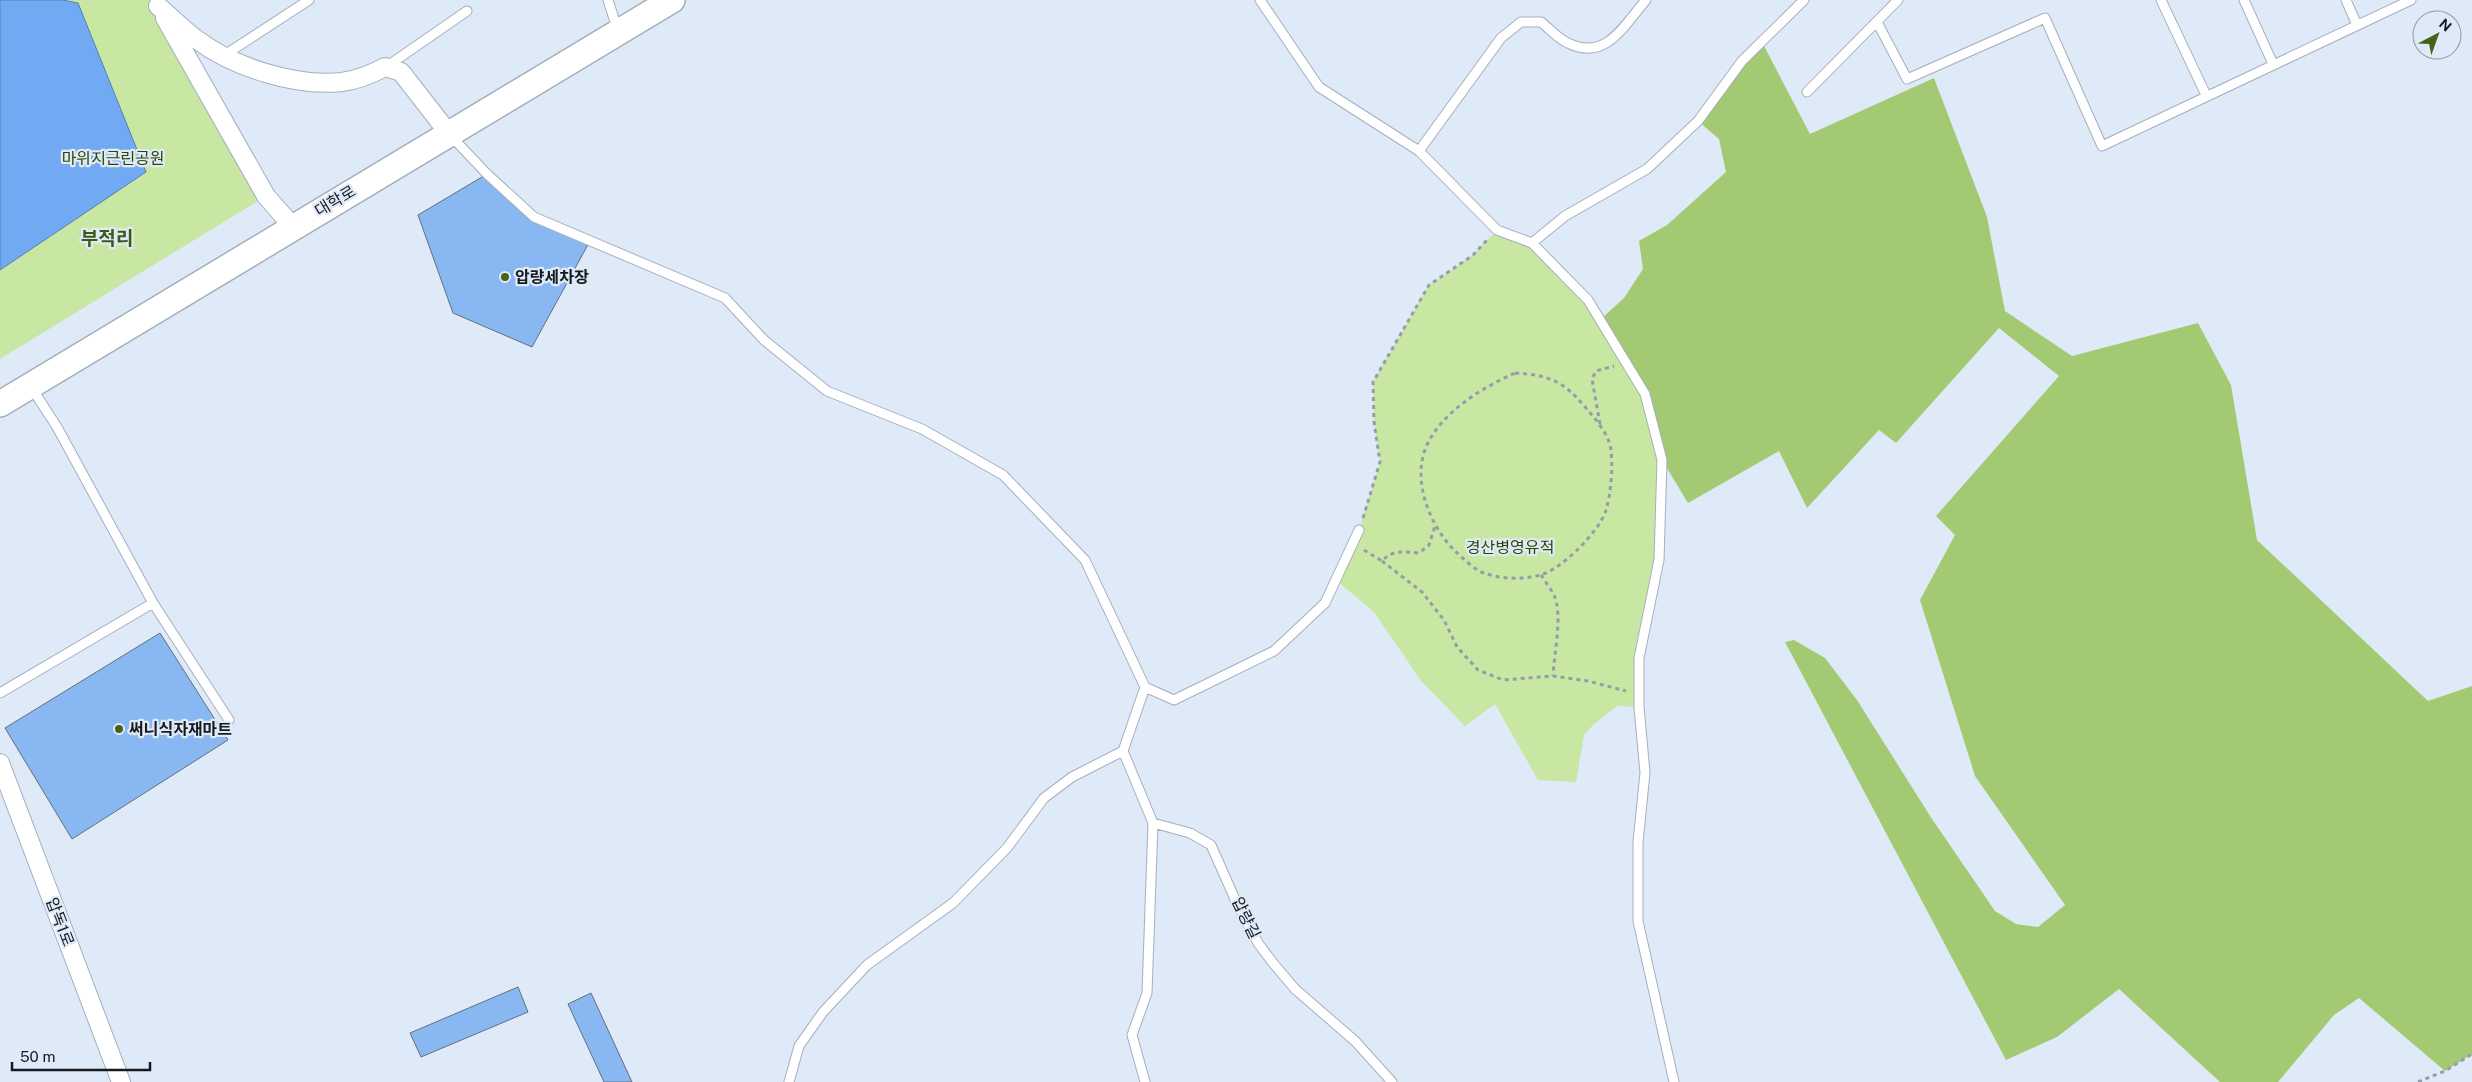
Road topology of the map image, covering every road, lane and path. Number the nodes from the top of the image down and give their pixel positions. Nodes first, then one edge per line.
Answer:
1 (309, 0) edge
2 (608, 0) edge
3 (672, 0) edge
4 (1260, 0) edge
5 (1646, 0) edge
6 (1804, 0) edge
7 (1898, 0) edge
8 (2161, 0) edge
9 (2244, 0) edge
10 (2346, 0) edge
11 (2411, 0) edge
12 (157, 3) edge
13 (467, 11) dead end
14 (1878, 22) junction
15 (2357, 25) junction
16 (619, 32) junction
17 (223, 56) junction
18 (2273, 64) junction
19 (385, 67) junction
20 (1806, 92) dead end
21 (2206, 96) junction
22 (450, 135) junction
23 (1419, 151) junction
24 (292, 228) junction
25 (1497, 230) junction
26 (1532, 243) junction
27 (1627, 363) junction
28 (31, 387) junction
29 (0, 404) edge
30 (1600, 425) junction
31 (1436, 525) junction
32 (1359, 530) joint
33 (1353, 543) junction
34 (1382, 561) junction
35 (1541, 575) junction
36 (153, 603) junction
37 (1553, 676) junction
38 (1145, 687) junction
39 (0, 693) edge
40 (1639, 696) junction
41 (229, 720) dead end
42 (1123, 751) junction
43 (0, 763) edge
44 (1153, 824) junction
45 (2472, 1054) edge
46 (121, 1082) edge
47 (789, 1082) edge
48 (1145, 1082) edge
49 (1392, 1082) edge
50 (1674, 1082) edge
51 (2418, 1082) edge

1 - 17 lane
2 - 16 lane
3 - 16 main road, 대학로
4 - 23 lane
5 - 23 lane
6 - 26 lane
7 - 14 lane
8 - 21 lane
9 - 18 lane
10 - 15 lane
11 - 15 lane
12 - 17 street
12 - 24 street
13 - 19 lane
14 - 20 lane
14 - 21 lane
15 - 18 lane
16 - 22 main road, 대학로
17 - 19 street
18 - 21 lane
19 - 22 street
22 - 24 main road, 대학로
22 - 38 lane
23 - 25 lane
24 - 28 main road, 대학로
25 - 26 lane
25 - 32 path
26 - 27 lane
27 - 30 path
27 - 40 lane
28 - 29 main road, 대학로
28 - 36 lane
30 - 31 path
30 - 35 path
31 - 34 path
31 - 35 path
32 - 33 lane
33 - 34 path
33 - 38 lane
34 - 37 path
35 - 37 path
36 - 39 lane
36 - 41 lane
37 - 40 path
38 - 42 lane
40 - 50 lane
42 - 44 lane
42 - 47 lane
43 - 46 street, 압독1로
44 - 48 lane
44 - 49 lane, 압량길
45 - 51 path

